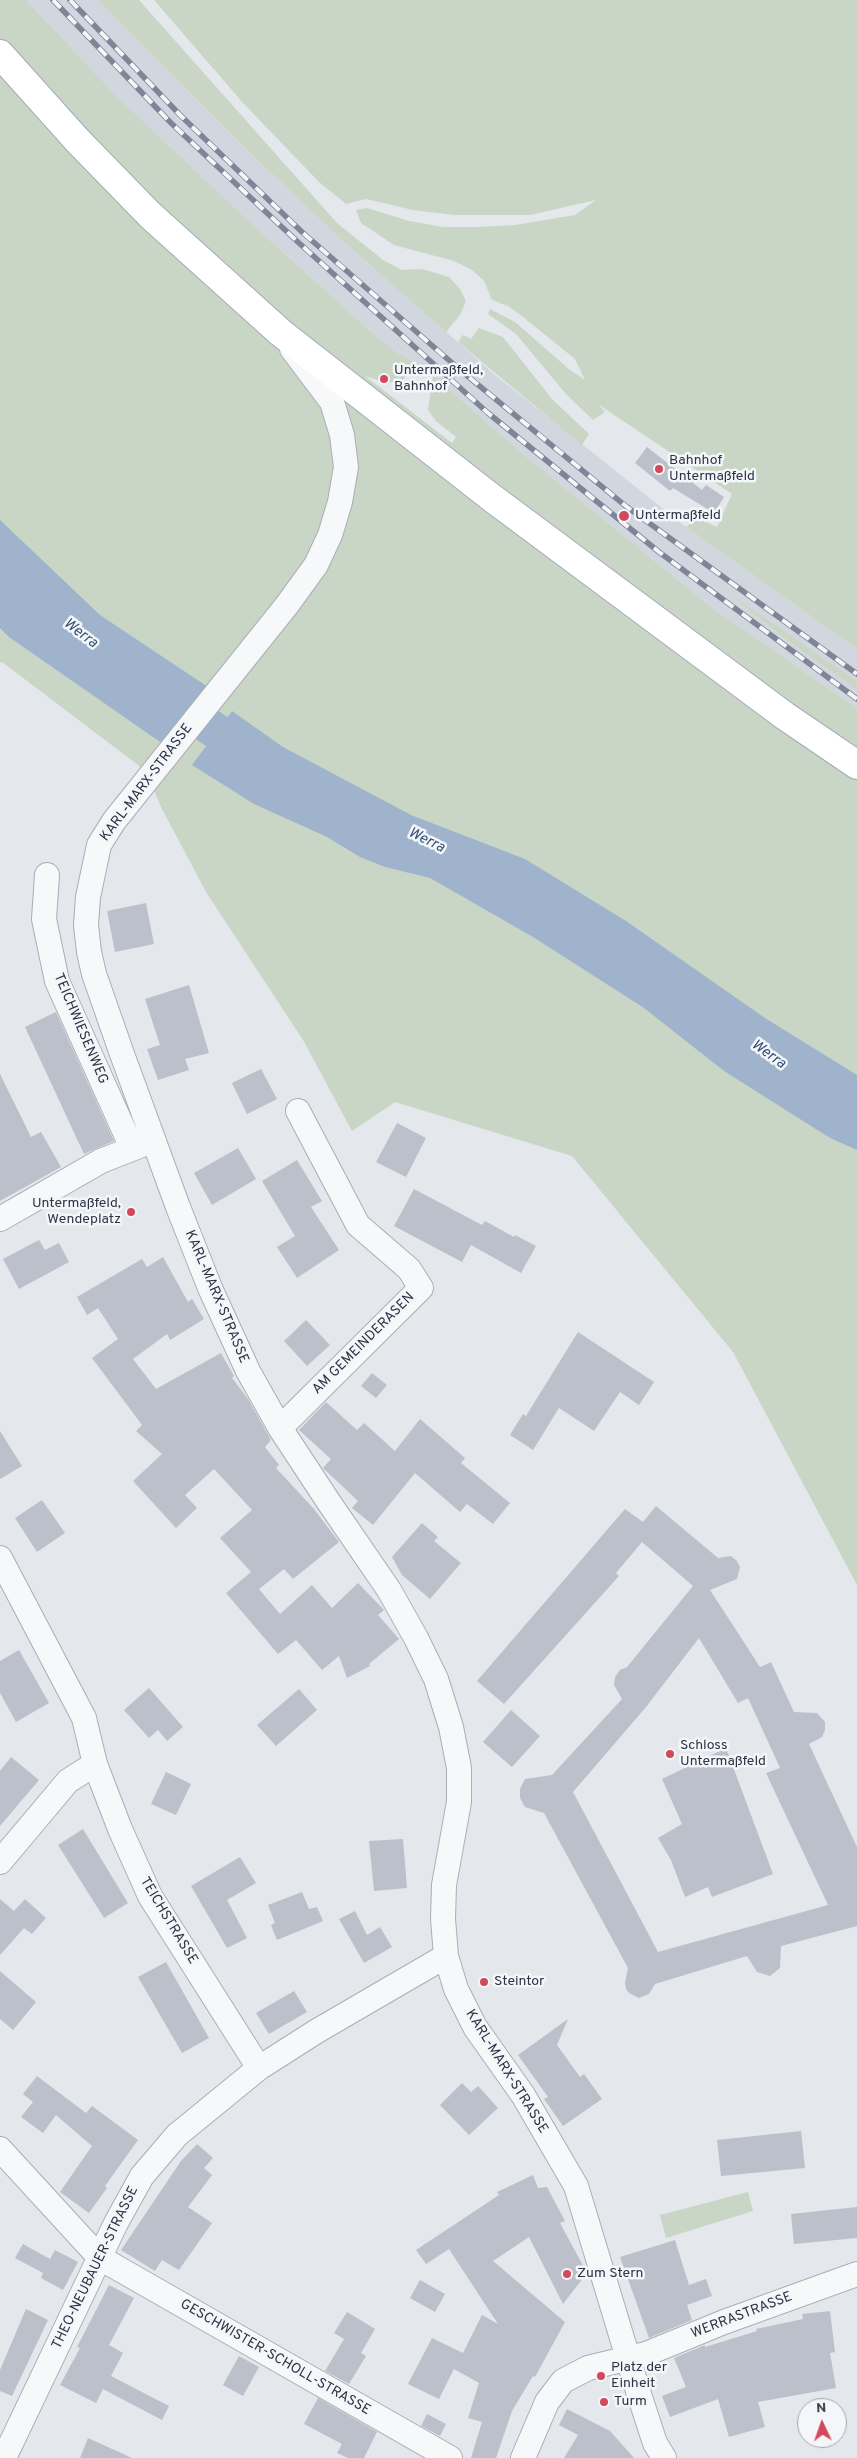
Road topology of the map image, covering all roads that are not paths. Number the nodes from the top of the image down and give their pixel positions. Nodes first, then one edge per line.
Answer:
1 (0, 54) edge
2 (280, 333) junction
3 (857, 765) edge
4 (47, 875) dead end
5 (298, 1111) dead end
6 (142, 1145) junction
7 (0, 1219) edge
8 (280, 1428) junction
9 (0, 1558) edge
10 (95, 1764) junction
11 (0, 1862) edge
12 (446, 1956) junction
13 (260, 2068) junction
14 (4, 2160) edge
15 (100, 2258) junction
16 (857, 2274) edge
17 (628, 2359) junction
18 (659, 2451) edge
19 (4, 2458) edge
20 (450, 2458) edge
21 (523, 2458) edge

1 - 2 main road
2 - 3 main road
2 - 6 street, KARL-MARX-STRASSE
4 - 6 street, TEICHWIESENWEG
5 - 8 street, AM GEMEINDERASEN
6 - 7 street
6 - 8 street, KARL-MARX-STRASSE
8 - 12 street, KARL-MARX-STRASSE
9 - 10 street, TEICHSTRASSE
10 - 11 street
10 - 13 street, TEICHSTRASSE
12 - 13 street, THEO-NEUBAUER-STRASSE
12 - 17 street, KARL-MARX-STRASSE
13 - 15 street, THEO-NEUBAUER-STRASSE
14 - 15 street, GESCHWISTER-SCHOLL-STRASSE
15 - 19 street, THEO-NEUBAUER-STRASSE
15 - 20 street, GESCHWISTER-SCHOLL-STRASSE
16 - 17 street, WERRASTRASSE
17 - 18 street
17 - 21 street, WERRASTRASSE

